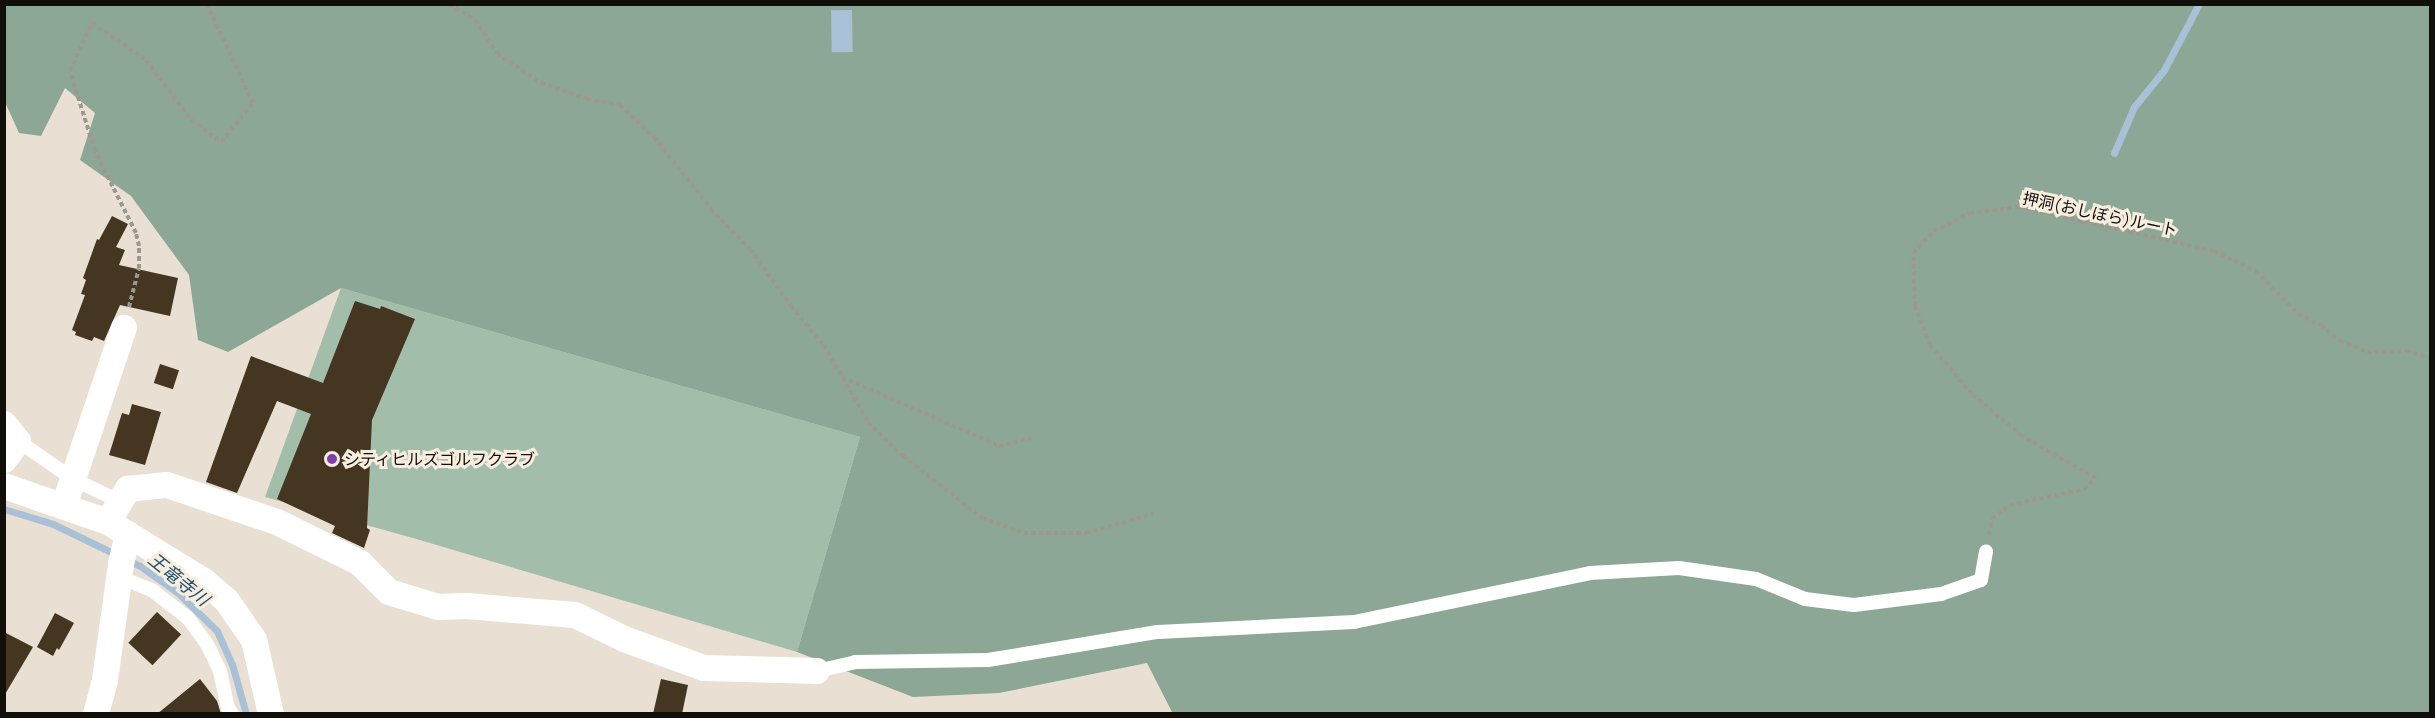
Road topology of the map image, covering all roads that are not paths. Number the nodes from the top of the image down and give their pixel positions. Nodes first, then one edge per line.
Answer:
1 (123, 328) road end
2 (9, 442) edge
3 (72, 479) junction
4 (4, 486) edge
5 (64, 506) junction
6 (120, 540) junction
7 (1986, 551) road end
8 (817, 671) joint
9 (96, 714) edge
10 (232, 714) edge
11 (271, 714) edge

1 - 3 street
2 - 3 lane
3 - 5 street
3 - 6 lane
4 - 5 street
5 - 6 street
6 - 8 street
6 - 9 street
6 - 10 lane
6 - 11 street
7 - 8 lane

